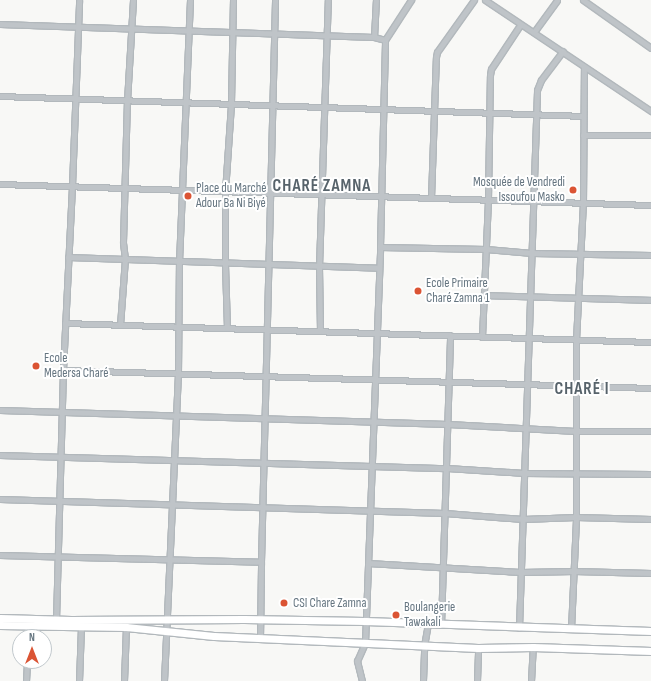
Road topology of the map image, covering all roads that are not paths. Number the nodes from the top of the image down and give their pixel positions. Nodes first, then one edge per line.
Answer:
1 (79, 0) edge
2 (133, 0) edge
3 (190, 0) edge
4 (233, 0) edge
5 (276, 0) edge
6 (328, 0) edge
7 (376, 0) edge
8 (411, 0) edge
9 (474, 0) edge
10 (485, 0) edge
11 (557, 0) edge
12 (583, 0) edge
13 (0, 24) edge
14 (520, 25) junction
15 (78, 27) junction
16 (133, 28) junction
17 (188, 30) junction
18 (232, 32) junction
19 (534, 32) junction
20 (274, 34) junction
21 (326, 36) junction
22 (374, 38) junction
23 (384, 40) junction
24 (651, 48) edge
25 (563, 51) junction
26 (584, 66) junction
27 (0, 96) edge
28 (75, 98) junction
29 (128, 101) junction
30 (186, 103) junction
31 (231, 103) junction
32 (274, 105) junction
33 (324, 108) junction
34 (382, 109) junction
35 (434, 110) junction
36 (651, 111) edge
37 (488, 112) junction
38 (536, 114) junction
39 (583, 116) junction
40 (583, 135) junction
41 (651, 135) edge
42 (0, 184) edge
43 (72, 186) junction
44 (125, 188) junction
45 (182, 190) junction
46 (226, 192) junction
47 (271, 193) junction
48 (322, 194) junction
49 (381, 196) junction
50 (431, 198) junction
51 (488, 199) junction
52 (534, 202) junction
53 (583, 203) junction
54 (651, 205) edge
55 (380, 247) junction
56 (486, 249) junction
57 (532, 253) junction
58 (580, 253) junction
59 (651, 255) edge
60 (68, 257) junction
61 (125, 259) junction
62 (179, 262) junction
63 (269, 263) junction
64 (225, 264) junction
65 (319, 267) junction
66 (379, 268) junction
67 (484, 295) junction
68 (531, 296) junction
69 (579, 297) junction
70 (651, 300) edge
71 (65, 323) junction
72 (120, 325) junction
73 (179, 327) junction
74 (227, 328) junction
75 (267, 330) junction
76 (320, 331) junction
77 (377, 333) junction
78 (450, 335) junction
79 (482, 337) junction
80 (529, 339) junction
81 (576, 340) junction
82 (651, 342) edge
83 (62, 370) junction
84 (178, 373) junction
85 (266, 376) junction
86 (375, 380) junction
87 (449, 381) junction
88 (528, 384) junction
89 (576, 386) junction
90 (651, 388) edge
91 (0, 410) edge
92 (62, 413) junction
93 (176, 416) junction
94 (265, 419) junction
95 (373, 421) junction
96 (448, 424) junction
97 (526, 428) junction
98 (576, 431) junction
99 (651, 431) edge
100 (0, 455) edge
101 (60, 456) junction
102 (174, 459) junction
103 (264, 464) junction
104 (372, 465) junction
105 (446, 468) junction
106 (576, 472) junction
107 (524, 473) junction
108 (651, 474) edge
109 (0, 499) edge
110 (60, 502) junction
111 (172, 505) junction
112 (262, 508) junction
113 (370, 511) junction
114 (445, 513) junction
115 (576, 517) junction
116 (523, 519) junction
117 (651, 519) edge
118 (0, 555) edge
119 (58, 556) junction
120 (171, 560) junction
121 (260, 562) junction
122 (368, 563) junction
123 (444, 567) junction
124 (574, 571) junction
125 (522, 572) junction
126 (651, 573) edge
127 (0, 618) edge
128 (56, 620) junction
129 (168, 620) junction
130 (260, 620) junction
131 (365, 621) junction
132 (428, 624) junction
133 (0, 625) edge
134 (28, 625) junction
135 (441, 625) junction
136 (81, 626) junction
137 (126, 627) junction
138 (519, 628) junction
139 (28, 629) edge
140 (571, 629) junction
141 (166, 631) junction
142 (651, 631) edge
143 (260, 638) junction
144 (365, 643) junction
145 (424, 646) junction
146 (533, 647) junction
147 (478, 648) junction
148 (651, 651) edge
149 (27, 669) edge
150 (26, 681) edge
151 (79, 681) edge
152 (124, 681) edge
153 (164, 681) edge
154 (362, 681) edge
155 (423, 681) edge
156 (477, 681) edge
157 (531, 681) edge

1 - 15 street
2 - 16 street
3 - 17 street
4 - 18 street
5 - 20 street
6 - 21 street
7 - 22 street
8 - 23 street
9 - 35 street
10 - 14 street
11 - 19 street
12 - 24 street
13 - 15 street
14 - 19 street
14 - 37 street
15 - 16 street
15 - 28 street
16 - 17 street
16 - 29 street
17 - 18 street
17 - 30 street
18 - 20 street
18 - 31 street
19 - 25 street
20 - 21 street
20 - 32 street
21 - 22 street
21 - 33 street
22 - 23 street
23 - 34 street
25 - 26 street
25 - 38 street
26 - 36 street
26 - 39 street
27 - 28 street
28 - 29 street
28 - 43 street
29 - 30 street
29 - 44 street
30 - 31 street
30 - 45 street
31 - 32 street
31 - 46 street
32 - 33 street
32 - 47 street
33 - 34 street
33 - 48 street
34 - 35 street
34 - 49 street
35 - 37 street
35 - 50 street
37 - 38 street
37 - 51 street
38 - 39 street
38 - 52 street
39 - 40 street
40 - 41 street
40 - 53 street
42 - 43 street
43 - 44 street
43 - 60 street
44 - 45 street
44 - 61 street
45 - 46 street
45 - 62 street
46 - 47 street
46 - 64 street
47 - 48 street
47 - 63 street
48 - 49 street
48 - 65 street
49 - 50 street
49 - 55 street
50 - 51 street
51 - 52 street
51 - 56 street
52 - 53 street
52 - 57 street
53 - 54 street
53 - 58 street
55 - 56 street
55 - 66 street
56 - 57 street
56 - 67 street
57 - 58 street
57 - 68 street
58 - 59 street
58 - 69 street
60 - 61 street
60 - 71 street
61 - 62 street
61 - 72 street
62 - 64 street
62 - 73 street
63 - 64 street
63 - 65 street
63 - 75 street
64 - 74 street
65 - 66 street
65 - 76 street
66 - 77 street
67 - 68 street
67 - 79 street
68 - 69 street
68 - 80 street
69 - 70 street
69 - 81 street
71 - 72 street
71 - 83 street
72 - 73 street
73 - 74 street
73 - 84 street
74 - 75 street
75 - 76 street
75 - 85 street
76 - 77 street
77 - 78 street
77 - 86 street
78 - 79 street
78 - 87 street
79 - 80 street
80 - 81 street
80 - 88 street
81 - 82 street
81 - 89 street
83 - 84 street
83 - 92 street
84 - 85 street
84 - 93 street
85 - 86 street
85 - 94 street
86 - 87 street
86 - 95 street
87 - 88 street
87 - 96 street
88 - 89 street
88 - 97 street
89 - 90 street
89 - 98 street
91 - 92 street
92 - 93 street
92 - 101 street
93 - 94 street
93 - 102 street
94 - 95 street
94 - 103 street
95 - 96 street
95 - 104 street
96 - 97 street
96 - 105 street
97 - 98 street
97 - 107 street
98 - 99 street
98 - 106 street
100 - 101 street
101 - 102 street
101 - 110 street
102 - 103 street
102 - 111 street
103 - 104 street
103 - 112 street
104 - 105 street
104 - 113 street
105 - 107 street
105 - 114 street
106 - 107 street
106 - 108 street
106 - 115 street
107 - 116 street
109 - 110 street
110 - 111 street
110 - 119 street
111 - 112 street
111 - 120 street
112 - 113 street
112 - 121 street
113 - 114 street
113 - 122 street
114 - 116 street
114 - 123 street
115 - 116 street
115 - 117 street
115 - 124 street
116 - 125 street
118 - 119 street
119 - 120 street
119 - 128 street
120 - 121 street
120 - 129 street
121 - 130 street
122 - 123 street
122 - 131 street
123 - 125 street
123 - 135 street
124 - 125 street
124 - 126 street
124 - 140 street
125 - 138 street
127 - 128 street
128 - 129 street
129 - 130 street
129 - 141 street
130 - 131 street
130 - 143 street
131 - 132 street
131 - 144 street
132 - 135 street
132 - 145 street
133 - 134 street
134 - 136 street
134 - 139 street
135 - 138 street
136 - 137 street
136 - 151 street
137 - 141 street
137 - 152 street
138 - 140 street
140 - 142 street
141 - 143 street
141 - 153 street
143 - 144 street
144 - 145 street
144 - 154 street
145 - 147 street
145 - 155 street
146 - 147 street
146 - 148 street
146 - 157 street
147 - 156 street
149 - 150 street

